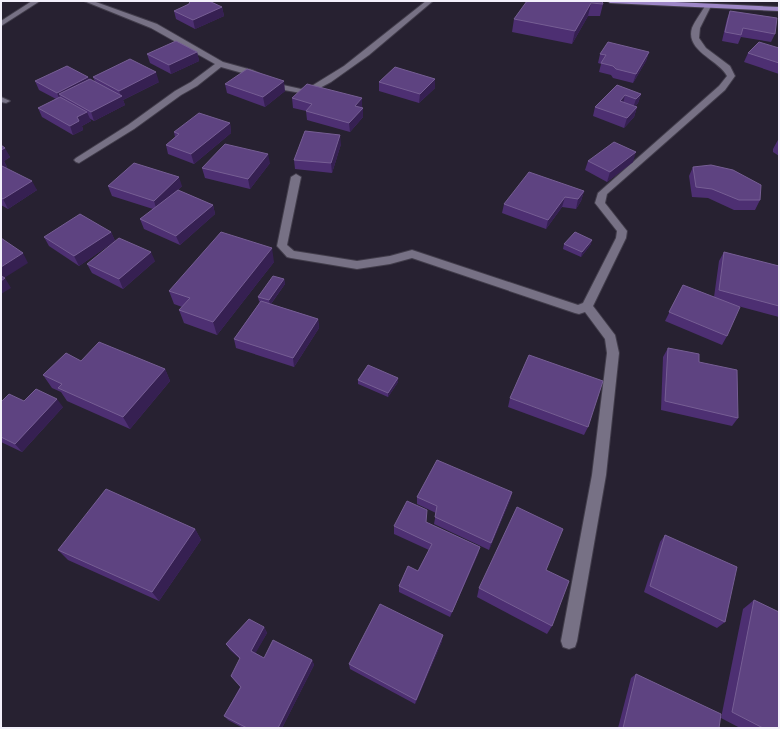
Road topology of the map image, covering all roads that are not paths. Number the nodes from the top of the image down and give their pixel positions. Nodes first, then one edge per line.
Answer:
1 (37, 1) edge
2 (87, 1) edge
3 (430, 1) edge
4 (610, 1) edge
5 (715, 4) edge
6 (779, 9) edge
7 (1, 24) edge
8 (220, 64) junction
9 (79, 160) dead end
10 (296, 177) dead end
11 (587, 306) junction
12 (569, 641) dead end

1 - 7 street
2 - 8 street
3 - 8 street
4 - 5 main road
5 - 6 main road
5 - 11 street
8 - 9 street
10 - 11 street
11 - 12 street

